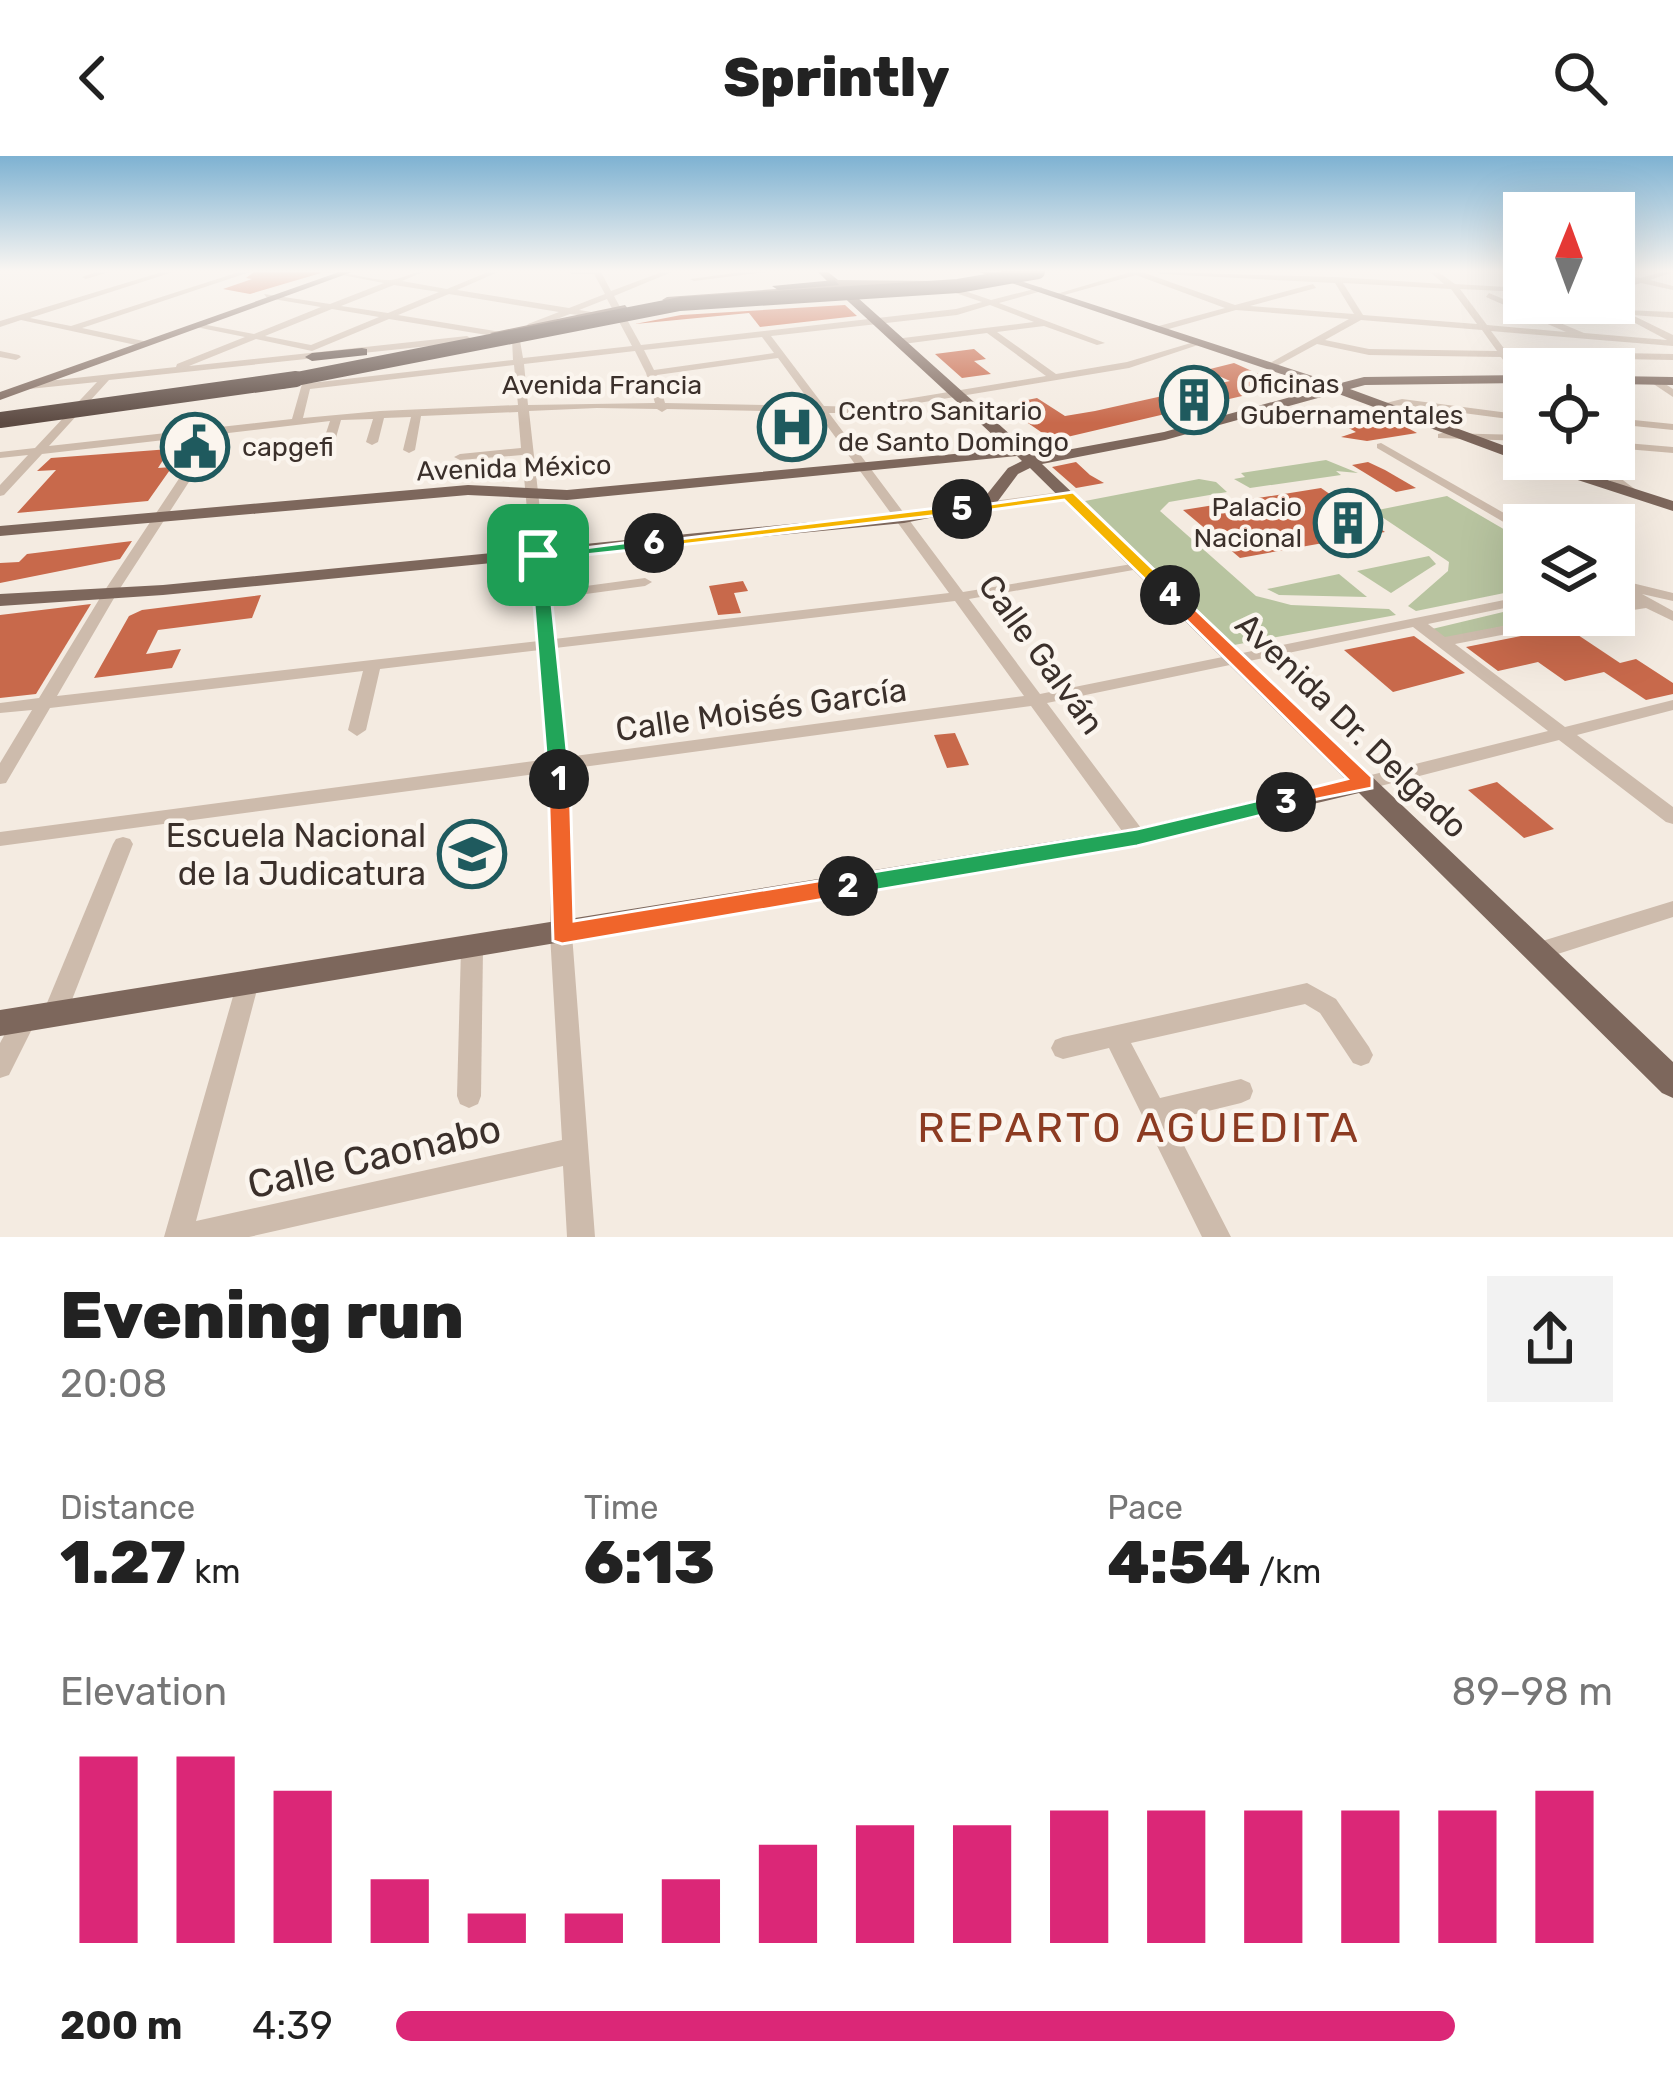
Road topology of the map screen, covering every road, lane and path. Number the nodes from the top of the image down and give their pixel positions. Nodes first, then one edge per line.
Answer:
1 (40, 322) edge
2 (91, 322) edge
3 (201, 322) edge
4 (206, 322) edge
5 (289, 322) edge
6 (373, 322) edge
7 (414, 322) edge
8 (544, 322) edge
9 (571, 322) edge
10 (575, 322) edge
11 (620, 322) edge
12 (866, 322) edge
13 (881, 322) edge
14 (978, 322) edge
15 (1141, 322) edge
16 (1177, 322) edge
17 (1350, 322) edge
18 (1421, 322) edge
19 (1480, 322) edge
20 (1561, 322) edge
21 (1639, 322) edge
22 (1046, 323) joint
23 (199, 325) junction
24 (445, 328) junction
25 (1158, 328) junction
26 (1484, 328) junction
27 (71, 329) junction
28 (990, 331) junction
29 (520, 333) junction
30 (765, 334) junction
31 (430, 335) dead end
32 (254, 336) junction
33 (1583, 336) junction
34 (476, 338) junction
35 (1316, 340) junction
36 (902, 341) junction
37 (1673, 341) edge
38 (1198, 342) junction
39 (1100, 343) dead end
40 (141, 344) junction
41 (639, 348) junction
42 (1606, 348) edge
43 (312, 352) junction
44 (0, 354) edge
45 (1503, 355) joint
46 (783, 356) junction
47 (16, 357) dead end
48 (1635, 357) edge
49 (1673, 357) edge
50 (517, 362) junction
51 (1635, 365) edge
52 (1271, 366) junction
53 (202, 369) junction
54 (350, 370) junction
55 (162, 373) junction
56 (651, 373) junction
57 (1503, 376) edge
58 (387, 377) junction
59 (1054, 377) junction
60 (1424, 377) junction
61 (1503, 377) edge
62 (1635, 378) edge
63 (1654, 378) junction
64 (1673, 378) edge
65 (105, 379) junction
66 (299, 385) junction
67 (29, 386) junction
68 (1328, 386) junction
69 (0, 394) edge
70 (957, 394) junction
71 (1673, 394) edge
72 (197, 395) junction
73 (1383, 405) junction
74 (1430, 405) junction
75 (822, 406) junction
76 (523, 407) junction
77 (81, 410) junction
78 (662, 410) junction
79 (417, 412) junction
80 (380, 414) junction
81 (1503, 415) edge
82 (337, 417) junction
83 (0, 418) edge
84 (297, 422) junction
85 (1635, 423) edge
86 (1673, 427) edge
87 (216, 431) junction
88 (1450, 435) junction
89 (1503, 437) edge
90 (371, 442) dead end
91 (1381, 446) dead end
92 (1635, 447) edge
93 (327, 448) dead end
94 (409, 450) dead end
95 (1673, 450) edge
96 (37, 451) junction
97 (526, 451) junction
98 (1503, 452) edge
99 (0, 455) edge
100 (460, 457) dead end
101 (1026, 457) junction
102 (864, 465) junction
103 (1593, 480) edge
104 (1616, 480) edge
105 (530, 489) junction
106 (0, 493) edge
107 (1634, 493) junction
108 (1067, 495) junction
109 (1673, 506) edge
110 (978, 507) junction
111 (163, 517) junction
112 (904, 518) junction
113 (1503, 518) edge
114 (0, 531) edge
115 (538, 555) junction
116 (1139, 565) junction
117 (645, 582) dead end
118 (1635, 588) edge
119 (110, 593) junction
120 (1635, 595) edge
121 (542, 596) junction
122 (964, 596) junction
123 (1673, 598) edge
124 (0, 600) edge
125 (1648, 603) junction
126 (1503, 605) edge
127 (1635, 605) edge
128 (1673, 617) edge
129 (1417, 623) junction
130 (1503, 630) edge
131 (1440, 642) junction
132 (547, 646) junction
133 (1237, 661) junction
134 (372, 667) junction
135 (1038, 700) junction
136 (45, 702) junction
137 (1673, 705) edge
138 (0, 708) edge
139 (357, 730) dead end
140 (1559, 732) junction
141 (559, 767) junction
142 (0, 778) edge
143 (1364, 783) junction
144 (1673, 818) edge
145 (1137, 837) junction
146 (0, 839) edge
147 (123, 844) dead end
148 (1673, 909) edge
149 (562, 934) junction
150 (472, 949) junction
151 (1538, 951) junction
152 (247, 986) junction
153 (54, 1015) junction
154 (13, 1021) edge
155 (1115, 1036) junction
156 (1064, 1048) dead end
157 (1361, 1055) dead end
158 (0, 1067) edge
159 (1673, 1083) edge
160 (1240, 1091) dead end
161 (469, 1096) dead end
162 (1153, 1112) junction
163 (577, 1150) junction
164 (178, 1237) edge
165 (188, 1237) edge
166 (581, 1237) edge
167 (1217, 1237) edge

1 - 27 street
2 - 27 street
3 - 40 main road
4 - 23 main road
5 - 32 street
6 - 43 street
7 - 24 street
8 - 29 street
9 - 34 highway, bridge
10 - 29 highway, bridge
11 - 41 street
12 - 30 street
13 - 36 main road, Avenida Dr. Delgado
14 - 28 street
15 - 25 main road
16 - 25 street
17 - 35 street
18 - 26 street
19 - 26 street
20 - 33 street
21 - 37 street
22 - 28 street
22 - 39 street
23 - 32 street
23 - 40 main road
24 - 31 street
24 - 34 street
25 - 38 main road
26 - 33 street
26 - 45 street
27 - 40 street
28 - 36 street
28 - 59 street
29 - 34 street
29 - 43 highway, bridge
29 - 50 street
29 - 54 main road
29 - 83 highway, bridge
30 - 41 street
30 - 46 street, Calle Galván
32 - 43 street
32 - 55 street
33 - 37 street
33 - 42 street
34 - 43 street
34 - 66 highway, bridge
34 - 72 main road
34 - 83 highway, bridge
35 - 45 street
35 - 52 street
36 - 70 main road, Avenida Dr. Delgado
38 - 52 main road
38 - 59 street, Avenida Francia
40 - 67 main road
40 - 69 main road
41 - 50 street
41 - 56 street
43 - 53 street
44 - 47 street
46 - 56 street
46 - 75 street, Calle Galván
48 - 49 street
50 - 58 street
50 - 76 street
51 - 63 street
52 - 68 main road
53 - 55 street
53 - 72 street
54 - 58 street
54 - 72 main road
55 - 65 street
56 - 78 street
57 - 68 main road, Avenida México
58 - 66 street
59 - 70 street, Avenida Francia
60 - 61 main road, Avenida México
60 - 68 main road, Avenida México
60 - 74 street
62 - 63 main road
63 - 64 main road
63 - 71 street
65 - 67 street
65 - 77 street
66 - 72 highway
66 - 84 street
67 - 69 main road
68 - 73 main road
68 - 101 main road, Avenida México
70 - 75 street, Avenida Francia
70 - 101 main road, Avenida Dr. Delgado
72 - 77 main road
73 - 74 street
73 - 88 main road
74 - 81 street
75 - 78 street, Avenida Francia
75 - 102 street, Calle Galván
76 - 78 street, Avenida Francia
76 - 79 street, Avenida Francia
76 - 97 street
77 - 83 main road
77 - 96 street
79 - 80 street, Avenida Francia
79 - 94 street
80 - 82 street, Avenida Francia
80 - 90 street
82 - 84 street, Avenida Francia
82 - 93 street
84 - 87 street, Avenida Francia
85 - 86 street
87 - 96 street, Avenida Francia
87 - 111 street
88 - 89 street
88 - 98 main road
91 - 113 street
92 - 95 street
96 - 99 street, Avenida Francia
96 - 106 street
97 - 100 street
97 - 105 street
101 - 102 main road, Avenida México
101 - 108 main road, Avenida Dr. Delgado
101 - 110 main road
102 - 105 main road, Avenida México
102 - 112 street, Calle Galván
103 - 107 main road
104 - 107 street
105 - 111 main road, Avenida México
105 - 115 street
107 - 109 main road
108 - 110 street
108 - 116 main road, Avenida Dr. Delgado
110 - 112 main road
111 - 114 main road, Avenida México
111 - 119 street
112 - 115 main road
112 - 122 street, Calle Galván
115 - 119 main road
115 - 121 street
116 - 122 street
116 - 133 main road, Avenida Dr. Delgado
117 - 121 street
118 - 123 street
119 - 124 main road
119 - 136 street
120 - 125 street
121 - 132 street
122 - 132 street
122 - 135 street, Calle Galván
123 - 125 street
125 - 127 street
125 - 128 street
126 - 129 street, Calle Moisés García
129 - 131 street
129 - 133 street, Calle Moisés García
130 - 131 street
131 - 140 street
132 - 134 street
132 - 141 street
133 - 135 street, Calle Moisés García
133 - 143 main road, Avenida Dr. Delgado
134 - 136 street
134 - 139 street
135 - 141 street, Calle Moisés García
135 - 145 street, Calle Galván
136 - 138 street
136 - 142 street
137 - 140 street
140 - 143 street
140 - 144 street
141 - 146 street, Calle Moisés García
141 - 149 street
143 - 145 main road
143 - 151 main road, Avenida Dr. Delgado
145 - 149 main road
147 - 153 street
148 - 151 street
149 - 150 main road
149 - 163 street
150 - 152 main road
150 - 161 street
151 - 159 main road, Avenida Dr. Delgado
152 - 153 main road
152 - 164 street
153 - 154 main road
154 - 158 street
155 - 156 street
155 - 157 street
155 - 162 street
160 - 162 street
162 - 167 street
163 - 165 street, Calle Caonabo
163 - 166 street

